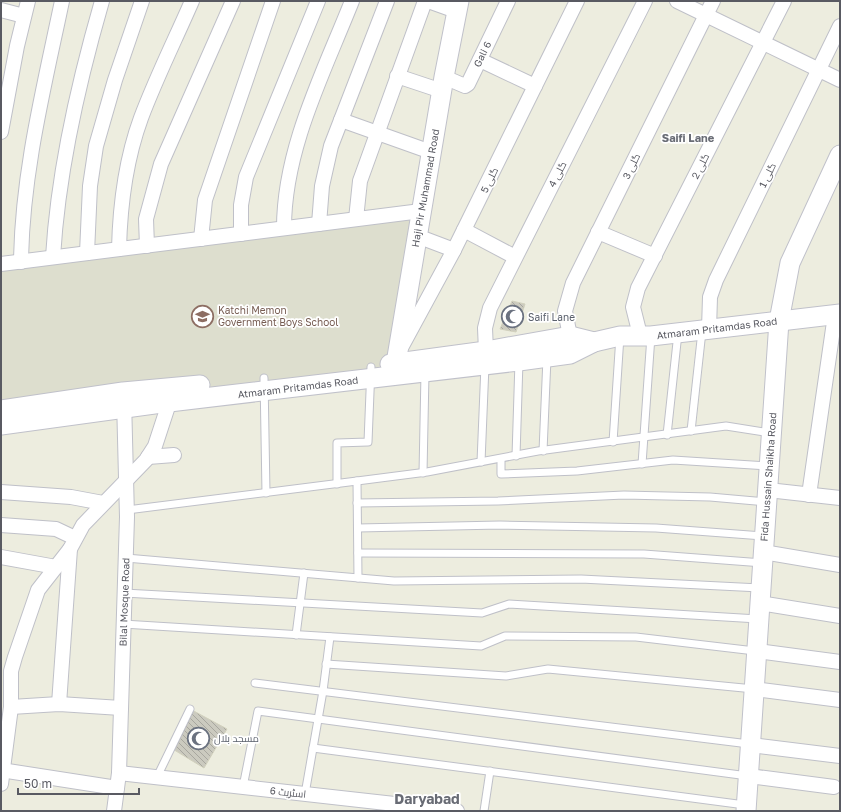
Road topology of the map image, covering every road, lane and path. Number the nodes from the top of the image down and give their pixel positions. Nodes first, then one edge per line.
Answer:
1 (28, 1) edge
2 (62, 1) edge
3 (102, 1) edge
4 (142, 1) edge
5 (192, 1) edge
6 (233, 1) edge
7 (273, 1) edge
8 (318, 1) edge
9 (352, 1) edge
10 (387, 1) edge
11 (426, 1) edge
12 (508, 1) edge
13 (577, 1) edge
14 (645, 1) edge
15 (677, 1) edge
16 (713, 1) edge
17 (784, 1) edge
18 (457, 6) edge
19 (1, 10) edge
20 (706, 15) junction
21 (24, 16) junction
22 (840, 26) edge
23 (764, 42) junction
24 (480, 60) junction
25 (818, 69) junction
26 (397, 76) junction
27 (840, 80) edge
28 (443, 84) junction
29 (535, 86) junction
30 (341, 120) junction
31 (377, 131) junction
32 (1, 132) edge
33 (431, 152) junction
34 (840, 155) edge
35 (421, 211) junction
36 (356, 219) junction
37 (319, 224) junction
38 (284, 228) junction
39 (464, 230) junction
40 (598, 232) junction
41 (241, 234) junction
42 (417, 236) junction
43 (201, 239) junction
44 (147, 246) junction
45 (119, 249) junction
46 (454, 250) junction
47 (87, 253) junction
48 (654, 256) junction
49 (53, 257) junction
50 (516, 257) junction
51 (21, 262) junction
52 (1, 264) edge
53 (837, 315) edge
54 (779, 321) junction
55 (706, 330) junction
56 (678, 333) junction
57 (570, 336) junction
58 (620, 336) junction
59 (645, 336) junction
60 (594, 342) junction
61 (547, 356) junction
62 (486, 358) junction
63 (519, 361) junction
64 (395, 365) junction
65 (371, 372) junction
66 (425, 372) junction
67 (264, 384) junction
68 (172, 395) junction
69 (124, 400) junction
70 (1, 410) edge
71 (1, 425) edge
72 (691, 431) junction
73 (771, 433) junction
74 (667, 435) junction
75 (644, 438) junction
76 (614, 442) junction
77 (543, 451) junction
78 (174, 454) dead end
79 (516, 456) junction
80 (148, 457) junction
81 (501, 458) junction
82 (481, 462) junction
83 (642, 464) junction
84 (769, 466) junction
85 (423, 473) junction
86 (126, 480) junction
87 (357, 482) junction
88 (337, 484) junction
89 (1, 492) edge
90 (266, 493) junction
91 (809, 495) junction
92 (767, 496) junction
93 (840, 498) edge
94 (104, 503) junction
95 (358, 503) junction
96 (127, 510) junction
97 (1, 525) edge
98 (358, 528) junction
99 (72, 544) junction
100 (764, 550) junction
101 (358, 553) junction
102 (1, 557) edge
103 (126, 558) junction
104 (840, 565) edge
105 (56, 567) junction
106 (304, 574) junction
107 (358, 578) junction
108 (124, 593) junction
109 (300, 603) junction
110 (760, 604) junction
111 (840, 616) edge
112 (123, 624) junction
113 (296, 635) junction
114 (330, 637) junction
115 (757, 652) junction
116 (840, 662) edge
117 (326, 664) junction
118 (255, 683) dead end
119 (754, 690) junction
120 (323, 691) junction
121 (840, 700) edge
122 (59, 704) junction
123 (11, 706) junction
124 (121, 708) junction
125 (190, 709) dead end
126 (318, 719) junction
127 (751, 744) junction
128 (4, 747) edge
129 (313, 748) junction
130 (840, 756) edge
131 (490, 771) junction
132 (119, 773) junction
133 (2, 775) edge
134 (749, 776) junction
135 (157, 777) junction
136 (243, 787) junction
137 (834, 787) dead end
138 (117, 788) junction
139 (305, 794) junction
140 (746, 808) edge
141 (114, 811) edge
142 (457, 811) edge
143 (484, 811) edge

1 - 21 street
2 - 51 street
3 - 49 street
4 - 47 street
5 - 45 street
6 - 44 street
7 - 43 street
8 - 41 street
9 - 38 street
10 - 30 street
11 - 18 street
11 - 26 street
12 - 24 street, Gali 6
13 - 29 street, گلی 5
14 - 50 street, گلی 4
15 - 20 street
16 - 20 street, گلی 3
17 - 23 street, گلی 2
18 - 28 main road, Haji Pir Muhammad Road
19 - 21 street
20 - 23 street
20 - 40 street, گلی 3
21 - 32 street
22 - 25 street, گلی 1
23 - 25 street
23 - 48 street, گلی 2
24 - 28 street, Gali 6
24 - 29 street
25 - 27 street
25 - 55 street, گلی 1
26 - 28 street
26 - 31 street
28 - 33 main road, Haji Pir Muhammad Road
29 - 39 street, گلی 5
30 - 31 street
30 - 37 street
31 - 33 street
31 - 36 street
33 - 35 main road, Haji Pir Muhammad Road
34 - 54 main road, Fida Hussain Shaikha Road
35 - 36 street
35 - 42 main road, Haji Pir Muhammad Road
36 - 37 street
37 - 38 street
38 - 41 street
39 - 46 street, گلی 5
39 - 50 street
40 - 48 street
40 - 57 street, گلی 3
41 - 43 street
42 - 46 street
42 - 64 main road, Haji Pir Muhammad Road
43 - 44 street
44 - 45 street
45 - 47 street
46 - 64 street, گلی 5
47 - 49 street
48 - 59 street, گلی 2
49 - 51 street
50 - 62 street, گلی 4
51 - 52 street
53 - 54 main road, Atmaram Pritamdas Road
53 - 91 street
54 - 55 main road, Atmaram Pritamdas Road
54 - 73 main road, Fida Hussain Shaikha Road
55 - 56 main road, Atmaram Pritamdas Road
55 - 72 lane
56 - 59 main road, Atmaram Pritamdas Road
56 - 74 lane
57 - 60 main road, Atmaram Pritamdas Road
57 - 62 main road, Atmaram Pritamdas Road
58 - 59 main road, Atmaram Pritamdas Road
58 - 60 main road, Atmaram Pritamdas Road
58 - 76 lane
59 - 75 lane
60 - 61 main road, Atmaram Pritamdas Road
61 - 63 main road, Atmaram Pritamdas Road
61 - 77 lane
62 - 63 main road, Atmaram Pritamdas Road
62 - 64 main road, Atmaram Pritamdas Road
62 - 66 main road, Atmaram Pritamdas Road
62 - 82 lane
63 - 79 lane
64 - 65 main road, Atmaram Pritamdas Road
64 - 66 main road, Atmaram Pritamdas Road
65 - 67 main road, Atmaram Pritamdas Road
65 - 88 lane
66 - 85 lane
67 - 68 main road, Atmaram Pritamdas Road
67 - 90 lane
68 - 69 main road, Atmaram Pritamdas Road
68 - 80 street
69 - 70 main road, Atmaram Pritamdas Road
69 - 71 main road, Atmaram Pritamdas Road
69 - 86 street, Bilal Mosque Road
72 - 73 lane
72 - 74 lane
73 - 84 main road, Fida Hussain Shaikha Road
74 - 75 lane
75 - 76 lane
75 - 83 lane
76 - 77 lane
77 - 79 lane
78 - 80 street
79 - 81 lane
80 - 86 street
81 - 82 lane
81 - 83 lane
82 - 85 lane
83 - 84 lane
84 - 92 main road, Fida Hussain Shaikha Road
85 - 87 lane
86 - 94 street
86 - 96 street, Bilal Mosque Road
87 - 88 lane
87 - 95 lane
88 - 90 lane
89 - 94 street
90 - 96 lane
91 - 92 street
91 - 93 street
92 - 95 lane
92 - 100 main road, Fida Hussain Shaikha Road
94 - 99 street
95 - 98 lane
96 - 103 street, Bilal Mosque Road
97 - 99 street
98 - 100 lane
98 - 101 lane
99 - 105 street
99 - 122 street
100 - 101 lane
100 - 104 street
100 - 110 main road, Fida Hussain Shaikha Road
101 - 107 lane
102 - 105 street
103 - 106 lane
103 - 108 street, Bilal Mosque Road
105 - 123 street
106 - 107 lane
106 - 109 lane
107 - 110 lane
108 - 109 lane
108 - 112 street, Bilal Mosque Road
109 - 110 lane
109 - 113 lane
110 - 111 street
110 - 115 main road, Fida Hussain Shaikha Road
112 - 113 lane
112 - 124 street, Bilal Mosque Road
113 - 114 lane
114 - 115 lane
114 - 117 lane
115 - 116 street
115 - 119 main road, Fida Hussain Shaikha Road
117 - 119 lane
117 - 120 lane
118 - 120 lane
119 - 121 street
119 - 127 main road, Fida Hussain Shaikha Road
120 - 126 lane
120 - 127 lane
122 - 123 street
122 - 124 street
123 - 128 street
124 - 132 street, Bilal Mosque Road
125 - 135 lane
126 - 129 lane
126 - 134 lane
126 - 136 lane
127 - 130 street
127 - 134 main road, Fida Hussain Shaikha Road
128 - 133 street
129 - 131 lane
129 - 139 lane
131 - 140 lane
131 - 143 lane
132 - 135 street, اسٹریٹ 6
132 - 138 street, Bilal Mosque Road
133 - 138 street
134 - 137 street
134 - 140 main road, Fida Hussain Shaikha Road
135 - 136 street, اسٹریٹ 6
136 - 139 street, اسٹریٹ 6
138 - 141 street, Bilal Mosque Road
139 - 142 street, اسٹریٹ 6

